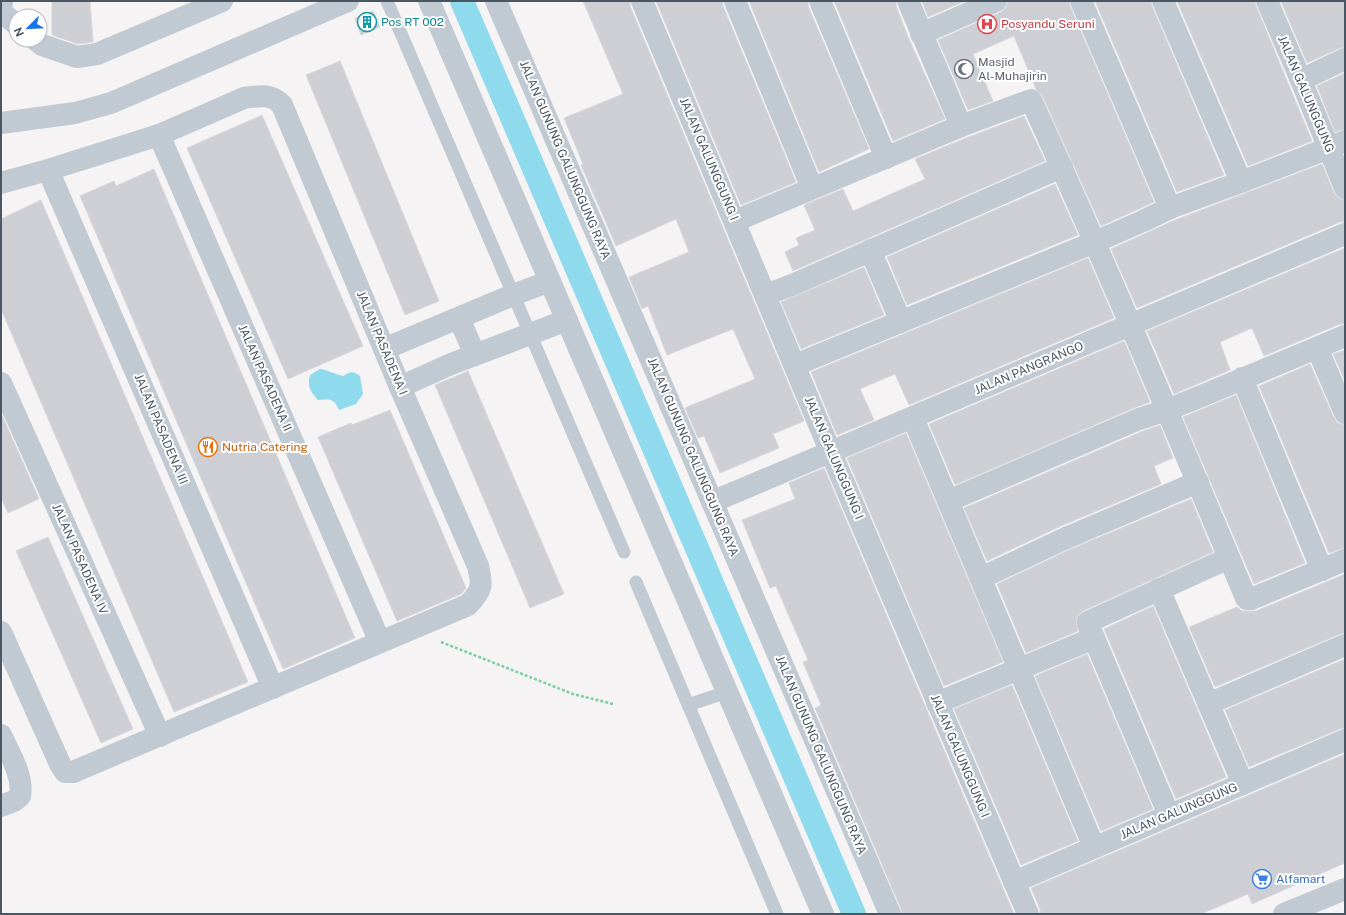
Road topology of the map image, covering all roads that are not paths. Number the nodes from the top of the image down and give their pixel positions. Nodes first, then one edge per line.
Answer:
1 (2, 1) edge
2 (222, 1) edge
3 (348, 1) edge
4 (387, 1) edge
5 (429, 1) edge
6 (496, 1) edge
7 (642, 1) edge
8 (735, 1) edge
9 (820, 1) edge
10 (908, 1) edge
11 (996, 1) edge
12 (1081, 1) edge
13 (1163, 1) edge
14 (1267, 1) edge
15 (1, 12) edge
16 (921, 34) junction
17 (48, 47) edge
18 (1345, 59) edge
19 (1301, 80) junction
20 (1, 123) edge
21 (961, 126) junction
22 (159, 135) junction
23 (1337, 144) edge
24 (886, 158) junction
25 (1062, 167) junction
26 (48, 170) junction
27 (1241, 182) junction
28 (1, 183) edge
29 (812, 188) junction
30 (1345, 188) edge
31 (1170, 208) junction
32 (735, 221) junction
33 (1345, 234) edge
34 (1095, 242) junction
35 (870, 250) junction
36 (550, 281) junction
37 (513, 295) junction
38 (765, 295) junction
39 (459, 318) junction
40 (567, 320) junction
41 (901, 322) junction
42 (1131, 325) junction
43 (530, 334) junction
44 (1345, 336) edge
45 (1317, 348) junction
46 (384, 349) junction
47 (475, 355) junction
48 (795, 365) junction
49 (1242, 378) junction
50 (1, 383) edge
51 (400, 387) junction
52 (1167, 410) junction
53 (1345, 413) edge
54 (913, 418) junction
55 (831, 452) junction
56 (1198, 482) junction
57 (948, 501) junction
58 (712, 502) junction
59 (624, 552) dead end
60 (1229, 558) junction
61 (1345, 560) edge
62 (1322, 570) junction
63 (981, 578) junction
64 (636, 582) dead end
65 (1159, 589) junction
66 (1091, 630) junction
67 (1, 632) edge
68 (380, 642) junction
69 (1345, 645) edge
70 (1019, 669) junction
71 (273, 688) junction
72 (727, 692) junction
73 (937, 703) junction
74 (1208, 704) junction
75 (688, 705) junction
76 (1, 735) edge
77 (160, 736) junction
78 (1345, 740) edge
79 (1243, 784) junction
80 (1, 806) edge
81 (1169, 815) junction
82 (1094, 848) junction
83 (1014, 882) junction
84 (1345, 889) edge
85 (777, 914) edge
86 (823, 914) edge
87 (890, 914) edge
88 (1028, 914) edge
89 (1284, 914) edge

1 - 15 street
2 - 17 street
3 - 20 street
4 - 37 lane
5 - 36 street
6 - 58 street, JALAN GUNUNG GALUNGGUNG RAYA
7 - 32 street, JALAN GALUNGGUNG I
8 - 29 street
9 - 24 street
10 - 16 street
11 - 16 street
12 - 31 street
13 - 27 street
14 - 19 street, JALAN GALUNGGUNG
16 - 21 street
18 - 19 street
19 - 23 street, JALAN GALUNGGUNG
21 - 24 street
21 - 25 street
22 - 26 street
22 - 46 street, JALAN PASADENA I
22 - 68 street, JALAN PASADENA II
23 - 27 street
23 - 30 street, JALAN GALUNGGUNG
24 - 29 street
25 - 34 street
25 - 35 street
26 - 28 street
26 - 71 street, JALAN PASADENA III
27 - 31 street
29 - 32 street
31 - 34 street
32 - 38 street, JALAN GALUNGGUNG I
33 - 42 street, JALAN PANGRANGO
34 - 41 street
34 - 42 street
35 - 38 street
35 - 41 street
36 - 37 street
36 - 40 street
37 - 39 street
37 - 43 lane
38 - 48 street, JALAN GALUNGGUNG I
39 - 46 street
39 - 47 street
40 - 43 street
40 - 72 street
41 - 48 street
42 - 52 street
42 - 54 street, JALAN PANGRANGO
43 - 47 street
43 - 59 lane
44 - 45 street
45 - 49 street
45 - 53 street
46 - 51 street, JALAN PASADENA I
47 - 51 street
48 - 55 street, JALAN GALUNGGUNG I
49 - 52 street
49 - 62 street
50 - 77 street, JALAN PASADENA IV
51 - 68 street, JALAN PASADENA I
52 - 56 street
52 - 57 street
54 - 55 street, JALAN PANGRANGO
54 - 57 street
55 - 58 street, JALAN PANGRANGO
55 - 73 street, JALAN GALUNGGUNG I
56 - 60 street
56 - 63 street
57 - 63 street
58 - 87 street, JALAN GUNUNG GALUNGGUNG RAYA
60 - 62 street
60 - 65 street
61 - 62 street
63 - 70 street
64 - 75 lane
65 - 66 street
65 - 74 street
66 - 70 street
66 - 81 street
67 - 77 street
68 - 71 street
69 - 74 street
70 - 73 street
70 - 82 street
71 - 77 street
72 - 75 lane
72 - 86 street
73 - 83 street, JALAN GALUNGGUNG I
74 - 79 street
75 - 85 lane
76 - 80 street
78 - 79 street, JALAN GALUNGGUNG
79 - 81 street, JALAN GALUNGGUNG
81 - 82 street, JALAN GALUNGGUNG
82 - 83 street, JALAN GALUNGGUNG
83 - 88 street, JALAN GALUNGGUNG I
84 - 89 street

